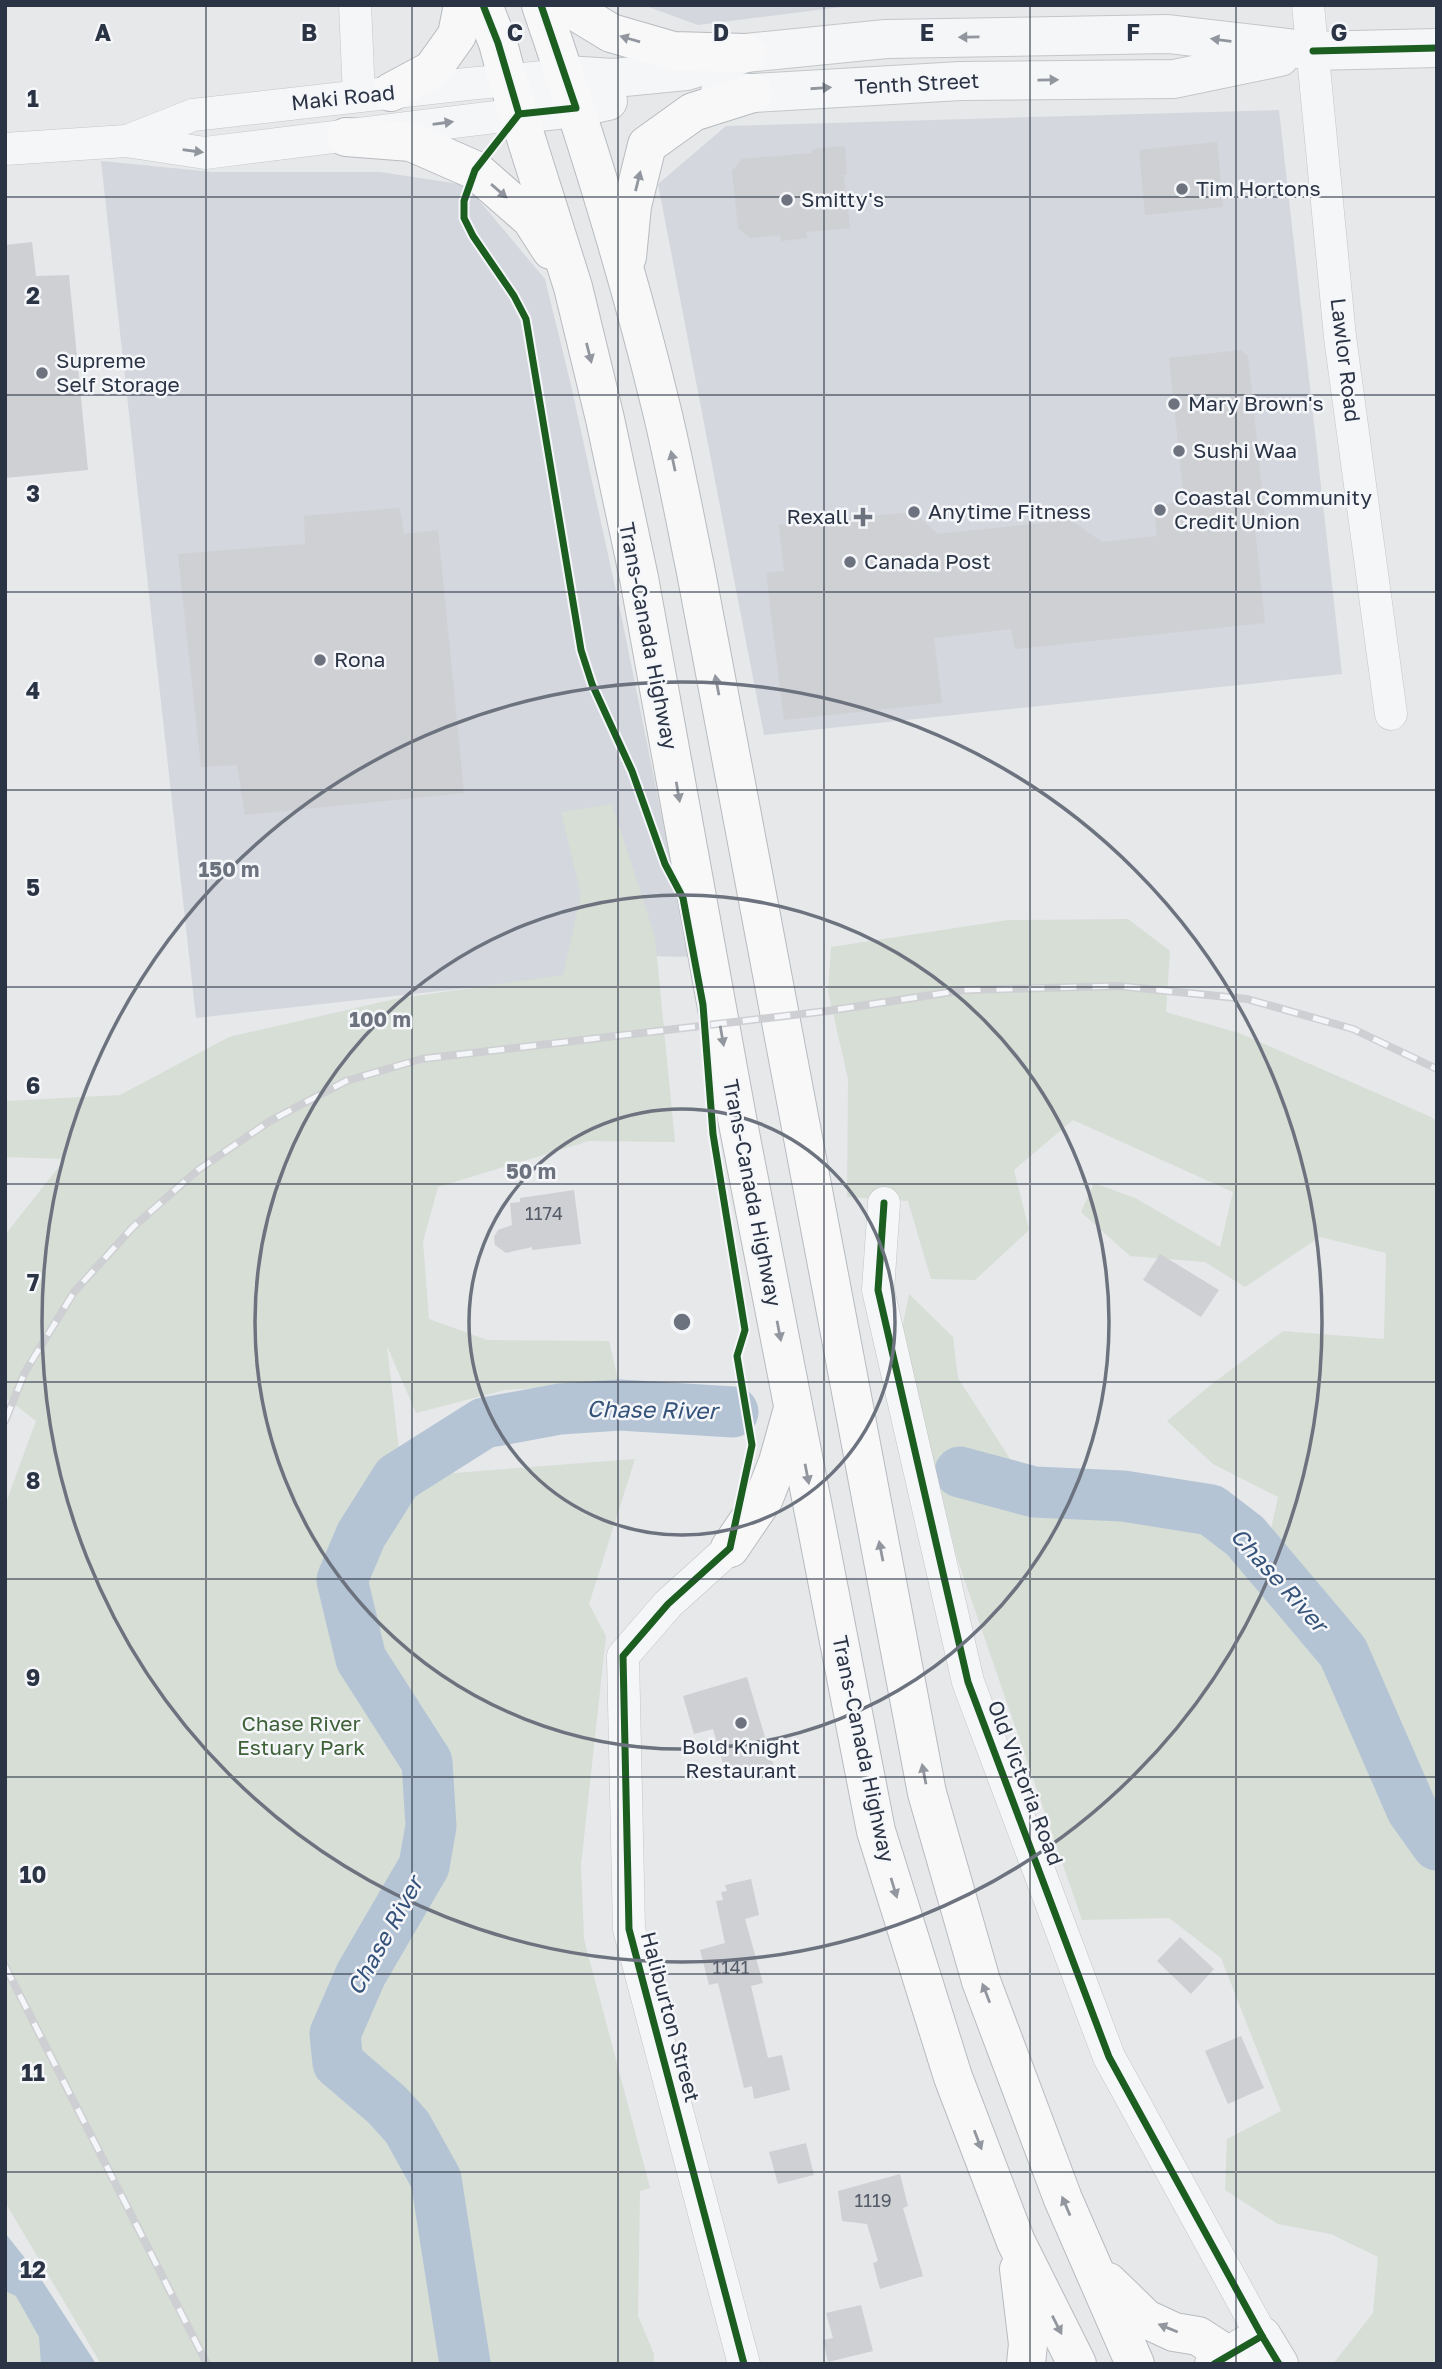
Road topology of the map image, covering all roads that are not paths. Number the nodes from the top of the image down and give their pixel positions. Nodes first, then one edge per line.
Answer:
1 (355, 5) edge
2 (463, 5) edge
3 (482, 5) edge
4 (541, 5) edge
5 (565, 5) edge
6 (1308, 5) edge
7 (1437, 48) edge
8 (1313, 51) junction
9 (746, 53) junction
10 (571, 91) junction
11 (753, 93) junction
12 (375, 94) junction
13 (513, 97) junction
14 (346, 137) junction
15 (126, 141) junction
16 (5, 149) edge
17 (626, 273) junction
18 (573, 287) junction
19 (1391, 714) dead end
20 (884, 1203) dead end
21 (794, 1407) junction
22 (730, 1548) joint
23 (1016, 2242) junction
24 (1094, 2268) junction
25 (1270, 2350) edge
26 (1222, 2360) edge
27 (744, 2364) edge
28 (1026, 2364) edge
29 (1077, 2364) edge
30 (1135, 2364) edge

1 - 12 street
2 - 12 highway
3 - 13 highway, Trans-Canada Highway
4 - 10 highway
9 -> 5 highway
6 - 8 street, Lawlor Road
7 - 8 street, Tenth Street
8 -> 9 street, Tenth Street
11 -> 8 street, Tenth Street
8 - 19 street, Lawlor Road
9 - 10 street, Tenth Street
10 - 11 street, Tenth Street
10 - 13 street, Tenth Street
10 - 17 highway
17 -> 11 highway
12 - 13 street, Maki Road
12 - 15 street, Maki Road
14 -> 13 street, Maki Road
13 - 18 highway, Trans-Canada Highway
15 -> 14 street, Maki Road
14 -> 18 highway
15 - 16 street, Maki Road
24 -> 17 highway
18 -> 21 highway, Trans-Canada Highway
20 - 25 street, Old Victoria Road
21 - 22 highway
21 -> 23 highway, Trans-Canada Highway
22 - 27 street, Haliburton Street
23 - 28 highway
23 -> 29 highway, Trans-Canada Highway
26 -> 24 highway
24 - 30 highway
25 - 26 street, Old Victoria Road

